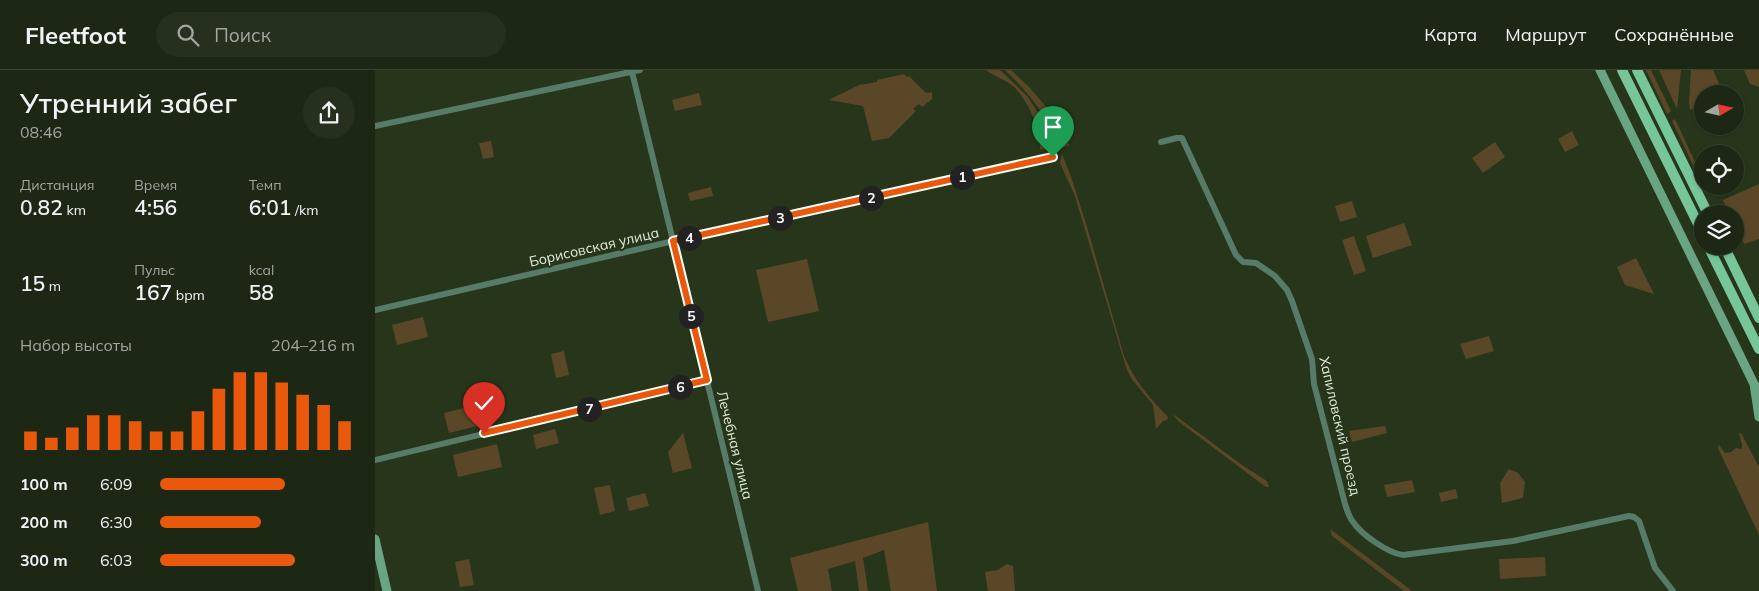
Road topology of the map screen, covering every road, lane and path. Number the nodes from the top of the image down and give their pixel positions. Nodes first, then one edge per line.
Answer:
1 (640, 70) edge
2 (1600, 70) edge
3 (1622, 70) edge
4 (1637, 70) edge
5 (632, 72) junction
6 (375, 126) edge
7 (1161, 142) dead end
8 (1053, 157) dead end
9 (1704, 205) edge
10 (1694, 216) edge
11 (673, 241) junction
12 (1713, 255) edge
13 (1728, 255) edge
14 (375, 310) edge
15 (1759, 318) edge
16 (1759, 349) edge
17 (707, 380) junction
18 (1756, 386) edge
19 (1759, 417) edge
20 (375, 460) edge
21 (375, 539) edge
22 (387, 591) edge
23 (758, 591) edge
24 (1673, 591) edge

1 - 5 street
2 - 18 street
3 - 10 main road
4 - 9 main road
5 - 6 street
5 - 11 street, Лечебная улица
7 - 24 street, Хапиловский проезд
8 - 11 street, Борисовская улица
11 - 14 street, Борисовская улица
11 - 17 street, Лечебная улица
12 - 16 main road
13 - 15 main road
17 - 20 street
17 - 23 street, Лечебная улица
18 - 19 street
21 - 22 street

